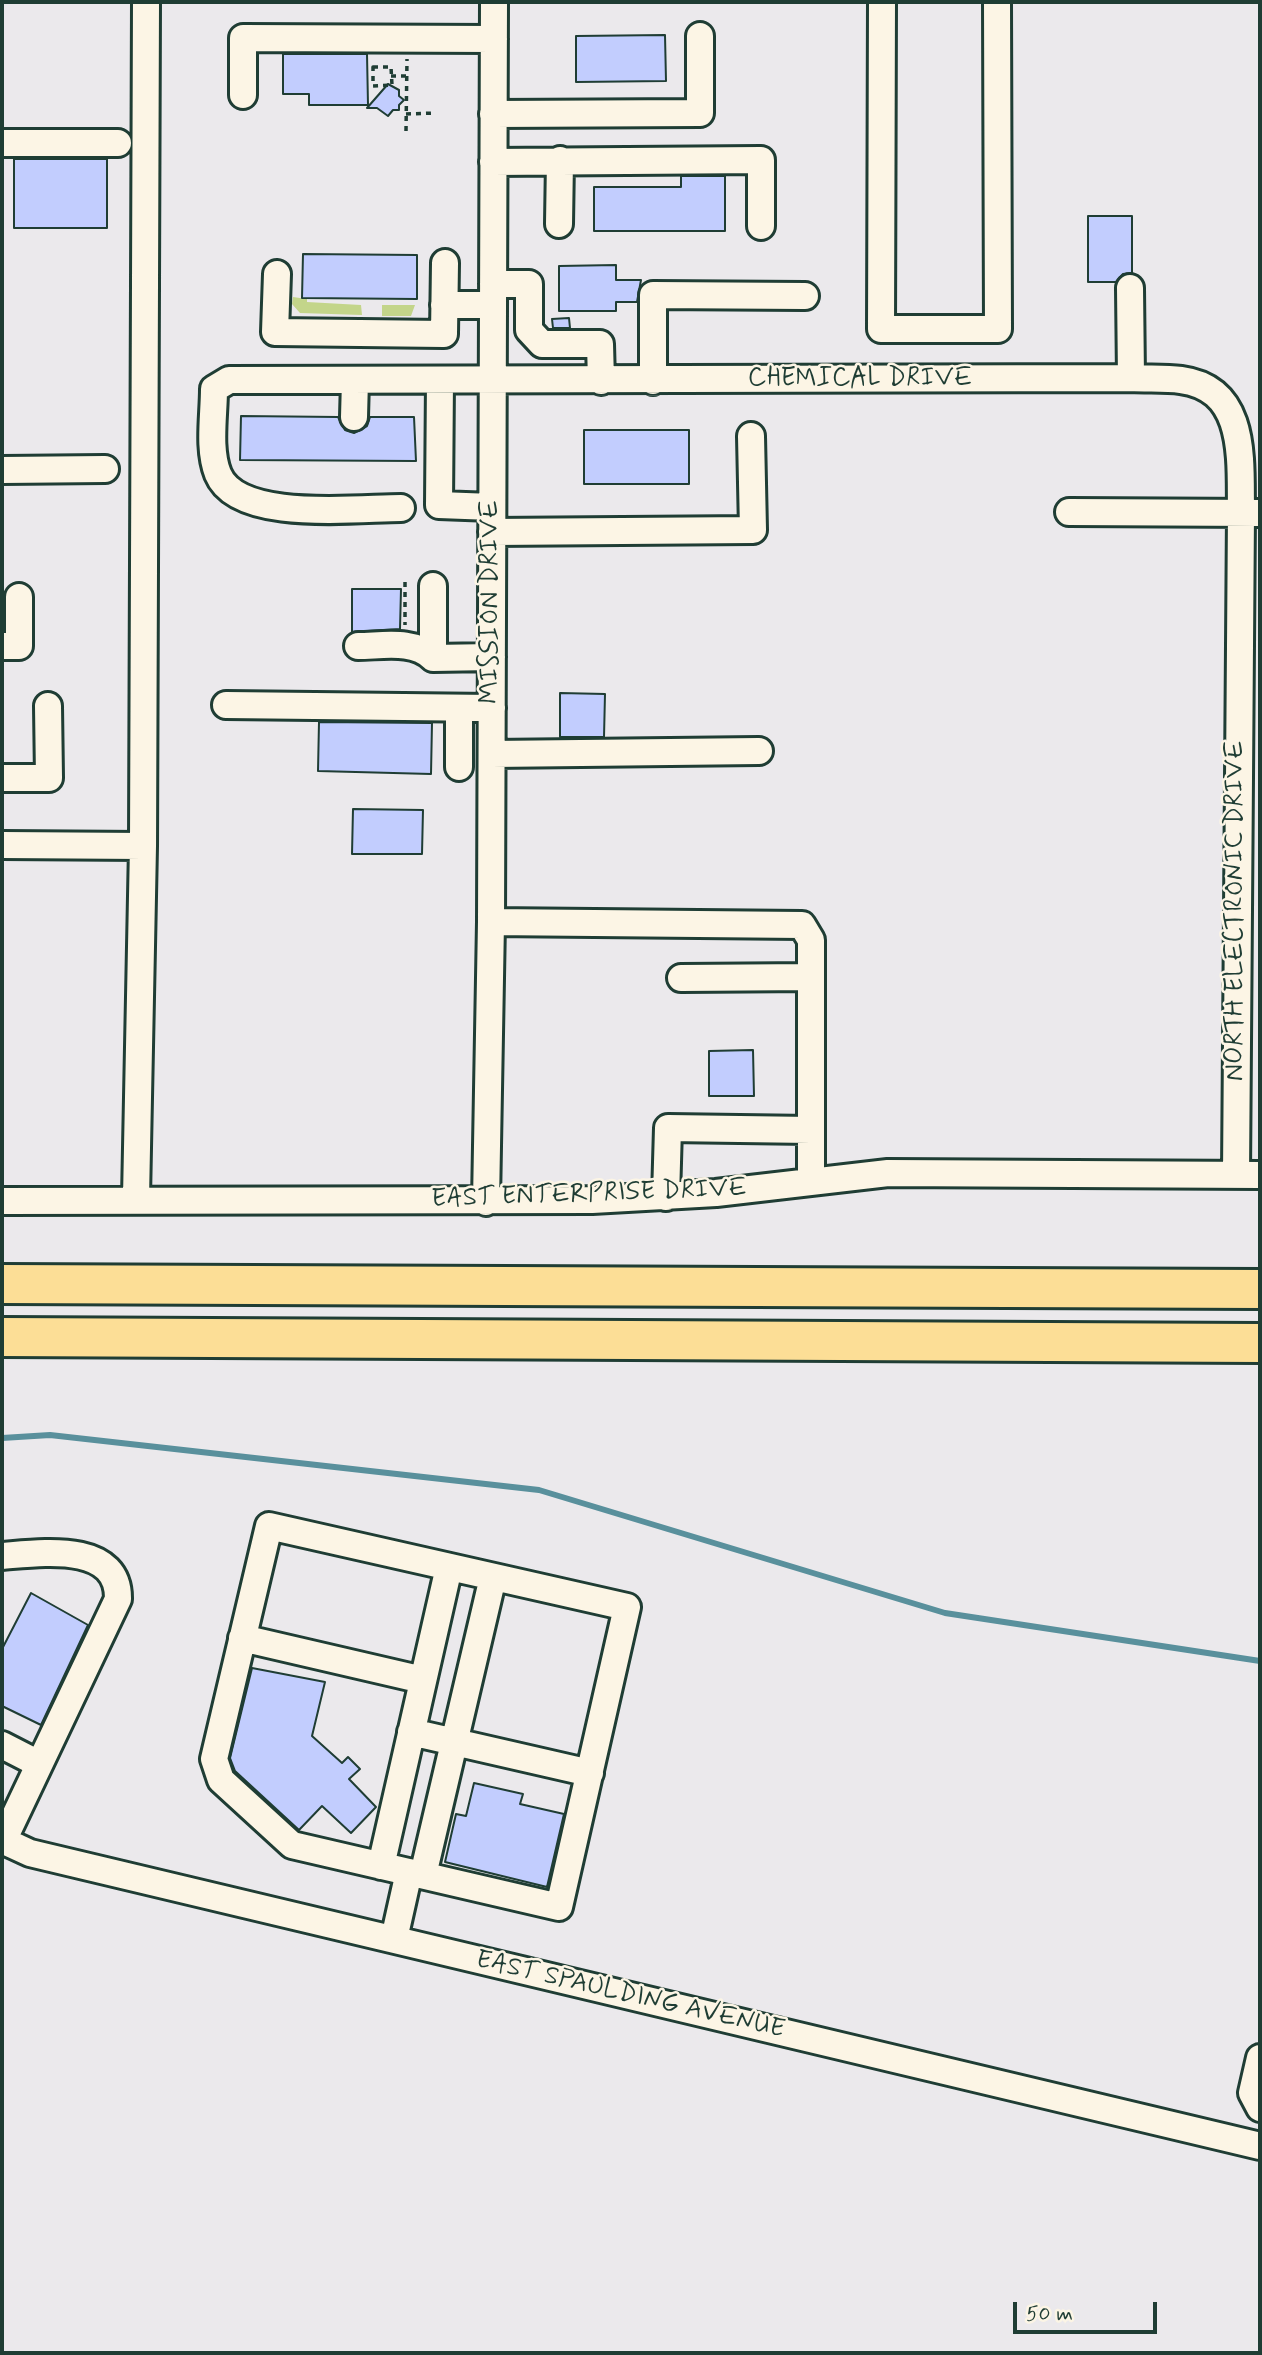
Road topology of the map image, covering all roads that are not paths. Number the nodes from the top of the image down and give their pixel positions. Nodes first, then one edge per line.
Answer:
1 (146, 2) edge
2 (494, 2) edge
3 (882, 2) edge
4 (998, 2) edge
5 (699, 36) dead end
6 (494, 39) junction
7 (243, 95) dead end
8 (493, 114) junction
9 (118, 142) dead end
10 (2, 143) edge
11 (560, 160) junction
12 (493, 162) junction
13 (559, 224) dead end
14 (761, 226) dead end
15 (445, 263) dead end
16 (276, 274) dead end
17 (1130, 288) dead end
18 (493, 295) junction
19 (805, 296) dead end
20 (444, 305) junction
21 (1131, 378) junction
22 (355, 380) junction
23 (440, 380) junction
24 (492, 380) junction
25 (601, 381) junction
26 (653, 381) junction
27 (1223, 398) joint
28 (354, 417) dead end
29 (1249, 432) edge
30 (751, 436) dead end
31 (105, 469) dead end
32 (2, 470) edge
33 (401, 508) dead end
34 (1069, 512) dead end
35 (1251, 513) edge
36 (492, 519) junction
37 (433, 586) dead end
38 (19, 597) dead end
39 (2, 646) edge
40 (358, 646) dead end
41 (1250, 654) edge
42 (492, 657) junction
43 (433, 658) junction
44 (226, 705) dead end
45 (48, 706) dead end
46 (459, 708) junction
47 (492, 708) junction
48 (1249, 737) edge
49 (759, 751) dead end
50 (492, 754) junction
51 (459, 767) dead end
52 (2, 778) edge
53 (1249, 782) edge
54 (2, 845) edge
55 (143, 846) junction
56 (1249, 846) edge
57 (491, 922) junction
58 (1248, 960) edge
59 (811, 977) junction
60 (681, 978) dead end
61 (811, 1130) junction
62 (1248, 1175) edge
63 (811, 1182) junction
64 (666, 1197) junction
65 (136, 1198) junction
66 (2, 1200) edge
67 (486, 1202) junction
68 (2, 1284) edge
69 (1260, 1289) edge
70 (2, 1338) edge
71 (1260, 1343) edge
72 (2, 1556) edge
73 (449, 1567) junction
74 (493, 1577) junction
75 (242, 1638) junction
76 (423, 1680) junction
77 (411, 1732) junction
78 (455, 1742) junction
79 (2, 1745) edge
80 (39, 1764) junction
81 (590, 1773) junction
82 (2, 1841) edge
83 (381, 1866) junction
84 (416, 1874) junction
85 (394, 1939) junction
86 (1260, 2058) edge
87 (1260, 2108) edge
88 (1260, 2144) edge

1 - 55 street
2 - 6 street, MISSION DRIVE
3 - 4 street
5 - 8 street
6 - 7 street
6 - 8 street, MISSION DRIVE
8 - 12 street, MISSION DRIVE
9 - 10 street
11 - 12 street
11 - 13 street
11 - 14 street
12 - 18 street, MISSION DRIVE
15 - 20 street
16 - 20 street
17 - 21 street
18 - 20 street
18 - 24 street, MISSION DRIVE
18 - 25 street
19 - 26 street
21 - 26 street, CHEMICAL DRIVE
21 - 27 street, CHEMICAL DRIVE
22 - 23 street, CHEMICAL DRIVE
22 - 28 street
22 - 33 street, CHEMICAL DRIVE
23 - 24 street, CHEMICAL DRIVE
23 - 36 street
24 - 25 street, CHEMICAL DRIVE
24 - 36 street, MISSION DRIVE
25 - 26 street, CHEMICAL DRIVE
27 - 29 street, NORTH ELECTRONIC DRIVE
29 - 35 street, NORTH ELECTRONIC DRIVE
30 - 36 street
31 - 32 street
34 - 35 street
35 - 41 street, NORTH ELECTRONIC DRIVE
36 - 42 street, MISSION DRIVE
37 - 43 street
38 - 39 street
40 - 43 street
41 - 48 street, NORTH ELECTRONIC DRIVE
42 - 43 street
42 - 47 street, MISSION DRIVE
44 - 46 street
45 - 52 street
46 - 47 street
46 - 51 street
47 - 50 street, MISSION DRIVE
48 - 53 street, NORTH ELECTRONIC DRIVE
49 - 50 street
50 - 57 street, MISSION DRIVE
53 - 56 street, NORTH ELECTRONIC DRIVE
54 - 55 street
55 - 65 street
56 - 58 street, NORTH ELECTRONIC DRIVE
57 - 59 street
57 - 67 street, MISSION DRIVE
58 - 62 street, NORTH ELECTRONIC DRIVE
59 - 60 street
59 - 61 street
61 - 63 street
61 - 64 street
62 - 63 street, EAST ENTERPRISE DRIVE
63 - 64 street, EAST ENTERPRISE DRIVE
64 - 67 street, EAST ENTERPRISE DRIVE
65 - 66 street, EAST ENTERPRISE DRIVE
65 - 67 street, EAST ENTERPRISE DRIVE
68 - 69 highway
70 - 71 highway
72 - 80 street
73 - 74 street
73 - 75 street
73 - 76 street
74 - 78 street
74 - 81 street
75 - 76 street
75 - 83 street
76 - 77 street
77 - 78 street
77 - 83 street
78 - 81 street
78 - 84 street
79 - 80 street
80 - 82 street
81 - 84 street
82 - 85 street, EAST SPAULDING AVENUE
83 - 84 street
84 - 85 street
85 - 88 street, EAST SPAULDING AVENUE
86 - 87 street

